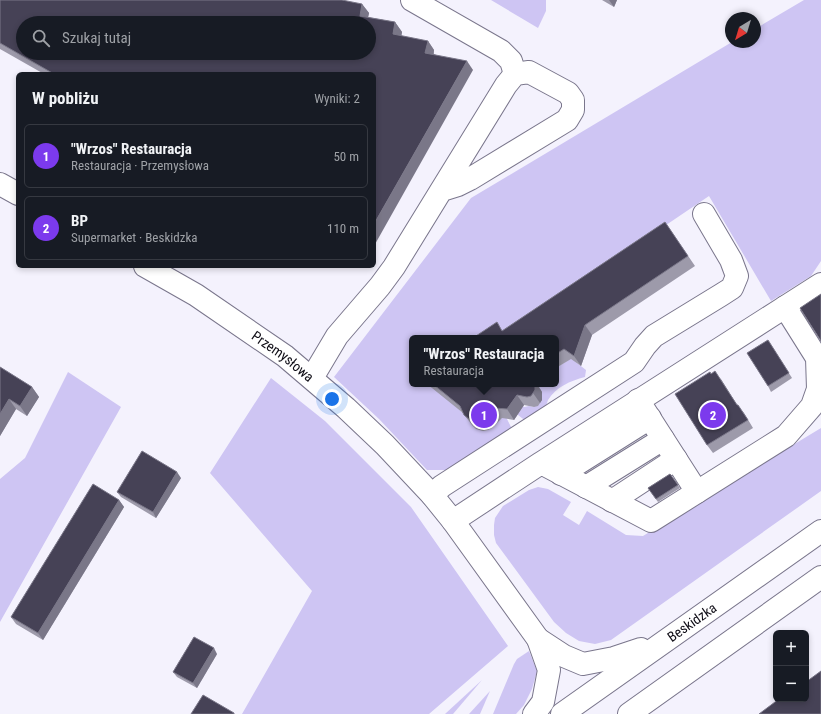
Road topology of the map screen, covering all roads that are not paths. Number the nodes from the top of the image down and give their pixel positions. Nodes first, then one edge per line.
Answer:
1 (412, 0) edge
2 (515, 74) junction
3 (0, 184) edge
4 (442, 190) junction
5 (16, 193) edge
6 (704, 214) dead end
7 (149, 268) edge
8 (821, 284) edge
9 (785, 307) junction
10 (312, 378) junction
11 (644, 409) junction
12 (663, 438) junction
13 (676, 459) junction
14 (541, 463) junction
15 (561, 474) junction
16 (586, 487) junction
17 (694, 487) junction
18 (432, 495) junction
19 (612, 501) junction
20 (453, 521) junction
21 (821, 531) edge
22 (821, 578) edge
23 (538, 639) junction
24 (666, 640) junction
25 (534, 714) edge
26 (562, 714) edge
27 (629, 714) edge

1 - 2 main road
2 - 4 main road
2 - 4 main road
3 - 5 main road
4 - 10 main road
6 - 18 main road
7 - 10 main road, Przemysłowa
8 - 9 main road
9 - 11 main road
9 - 17 main road
10 - 18 main road, Przemysłowa
11 - 12 main road
11 - 14 main road
11 - 15 main road
12 - 13 main road
12 - 16 main road
13 - 17 main road
13 - 19 main road
14 - 15 main road
14 - 20 main road
15 - 16 main road
16 - 19 main road
17 - 19 main road
18 - 20 main road, Przemysłowa
20 - 23 main road, Przemysłowa
21 - 24 main road, Beskidzka
22 - 27 main road
23 - 24 main road
23 - 25 main road
24 - 26 main road, Beskidzka

